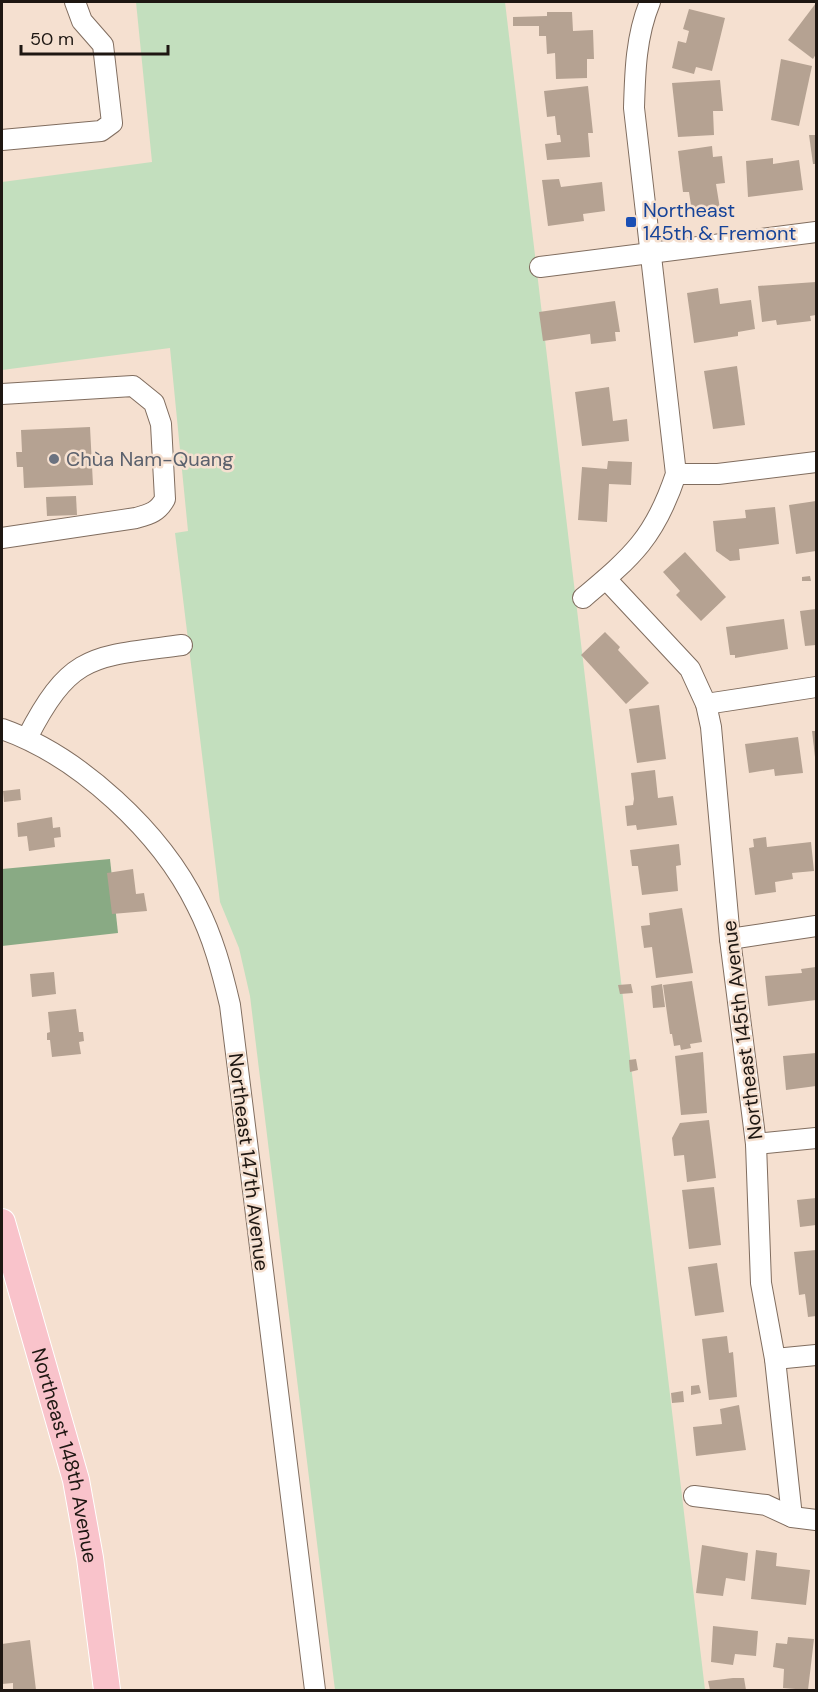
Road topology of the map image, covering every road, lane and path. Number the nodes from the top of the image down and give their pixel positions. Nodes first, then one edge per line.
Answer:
1 (75, 2) edge
2 (650, 2) edge
3 (2, 140) edge
4 (816, 232) edge
5 (649, 253) junction
6 (540, 267) dead end
7 (2, 393) edge
8 (816, 462) edge
9 (676, 474) junction
10 (2, 538) edge
11 (606, 579) junction
12 (583, 597) dead end
13 (182, 645) dead end
14 (816, 687) edge
15 (706, 704) junction
16 (2, 729) edge
17 (27, 738) junction
18 (816, 926) edge
19 (730, 939) junction
20 (816, 1138) edge
21 (756, 1144) junction
22 (2, 1222) edge
23 (816, 1355) edge
24 (775, 1359) junction
25 (694, 1496) dead end
26 (792, 1517) junction
27 (816, 1520) edge
28 (107, 1690) edge
29 (315, 1690) edge

1 - 3 street
2 - 5 street
4 - 5 street
5 - 6 street
5 - 9 street
7 - 10 street
8 - 9 street
9 - 11 street
11 - 12 street
11 - 15 street, Northeast 145th Avenue
13 - 17 street
14 - 15 street
15 - 19 street, Northeast 145th Avenue
16 - 17 street, Northeast 147th Avenue
17 - 29 street, Northeast 147th Avenue
18 - 19 street
19 - 21 street, Northeast 145th Avenue
20 - 21 street
21 - 24 street, Northeast 145th Avenue
22 - 28 main road, Northeast 148th Avenue
23 - 24 street
24 - 26 street, Northeast 145th Avenue
25 - 26 street
26 - 27 street

